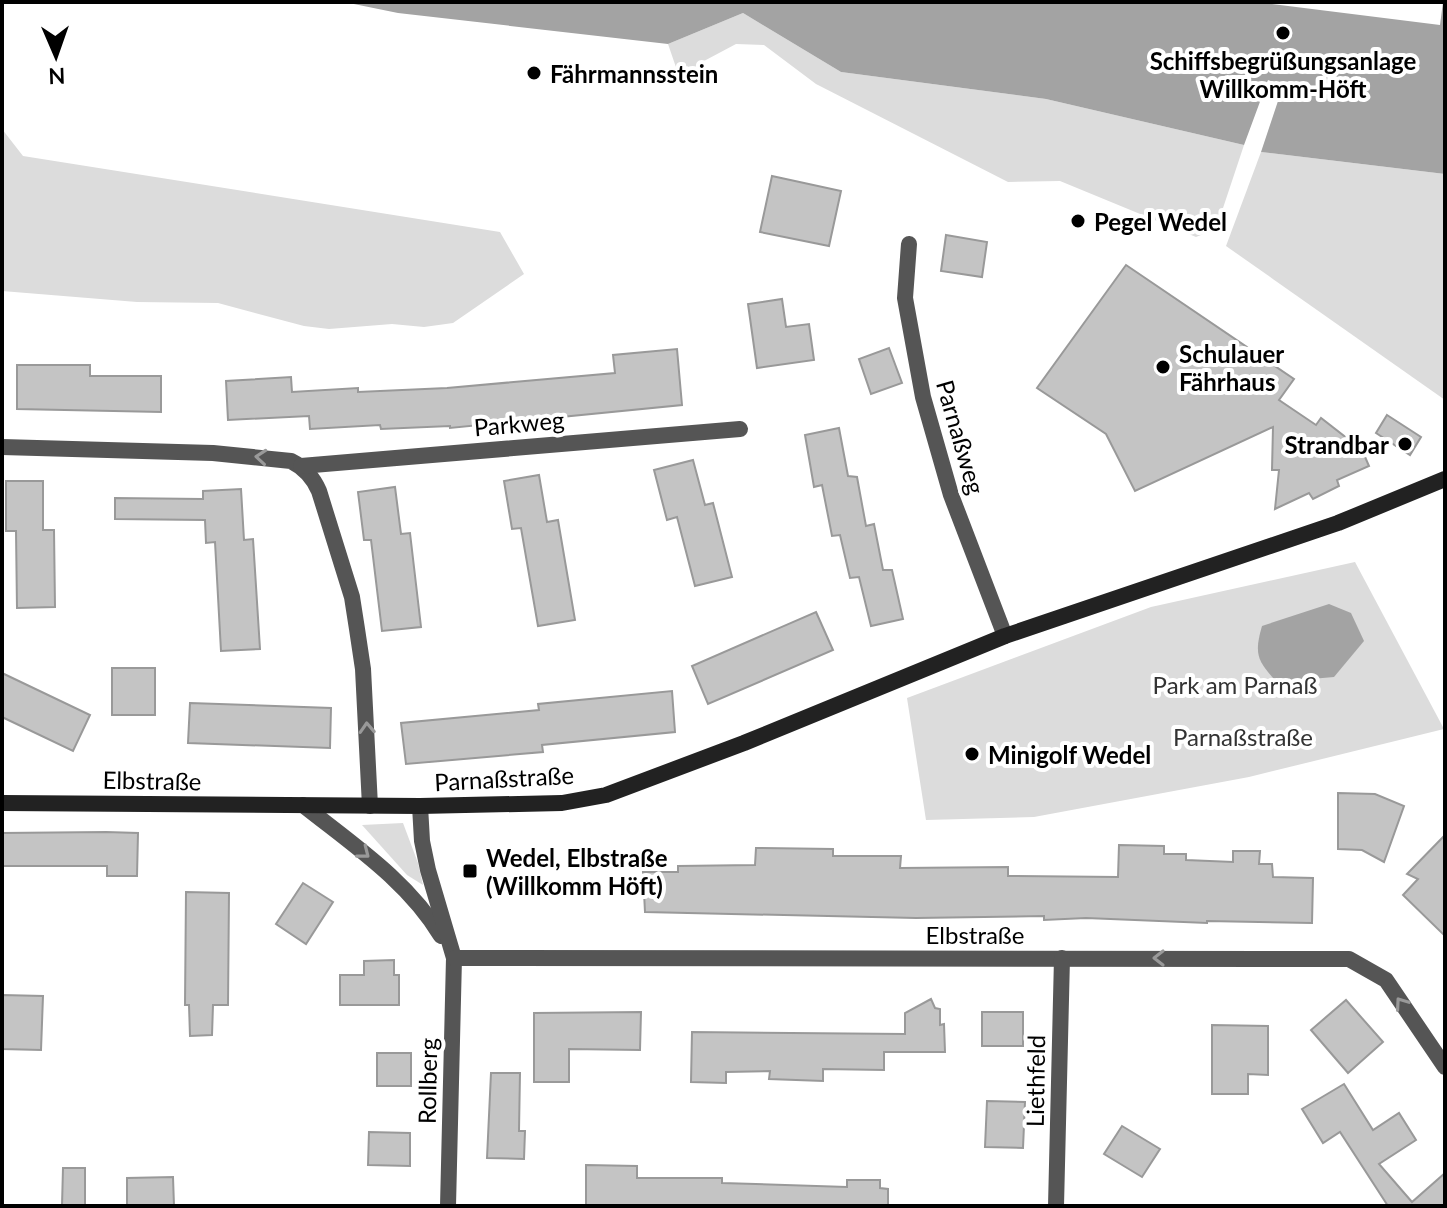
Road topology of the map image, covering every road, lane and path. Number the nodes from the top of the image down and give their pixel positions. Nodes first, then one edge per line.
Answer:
1 (909, 244) dead end
2 (740, 429) dead end
3 (2, 447) edge
4 (301, 466) junction
5 (1445, 479) edge
6 (1005, 636) junction
7 (2, 803) edge
8 (303, 805) junction
9 (370, 806) junction
10 (420, 806) junction
11 (454, 958) junction
12 (1062, 958) junction
13 (1445, 1067) edge
14 (448, 1206) edge
15 (1056, 1206) edge

1 - 6 street, Parnaßweg
2 - 4 street, Parkweg
4 -> 3 street, Parkweg
9 -> 4 street
5 - 6 street, Parnaßstraße
6 - 10 street, Parnaßstraße
7 - 8 street, Elbstraße
8 - 9 street, Elbstraße
8 -> 11 street
9 - 10 street, Elbstraße
10 - 11 street
11 - 12 street, Elbstraße
11 - 14 street, Rollberg
13 -> 12 street, Elbstraße
12 - 15 street, Liethfeld

